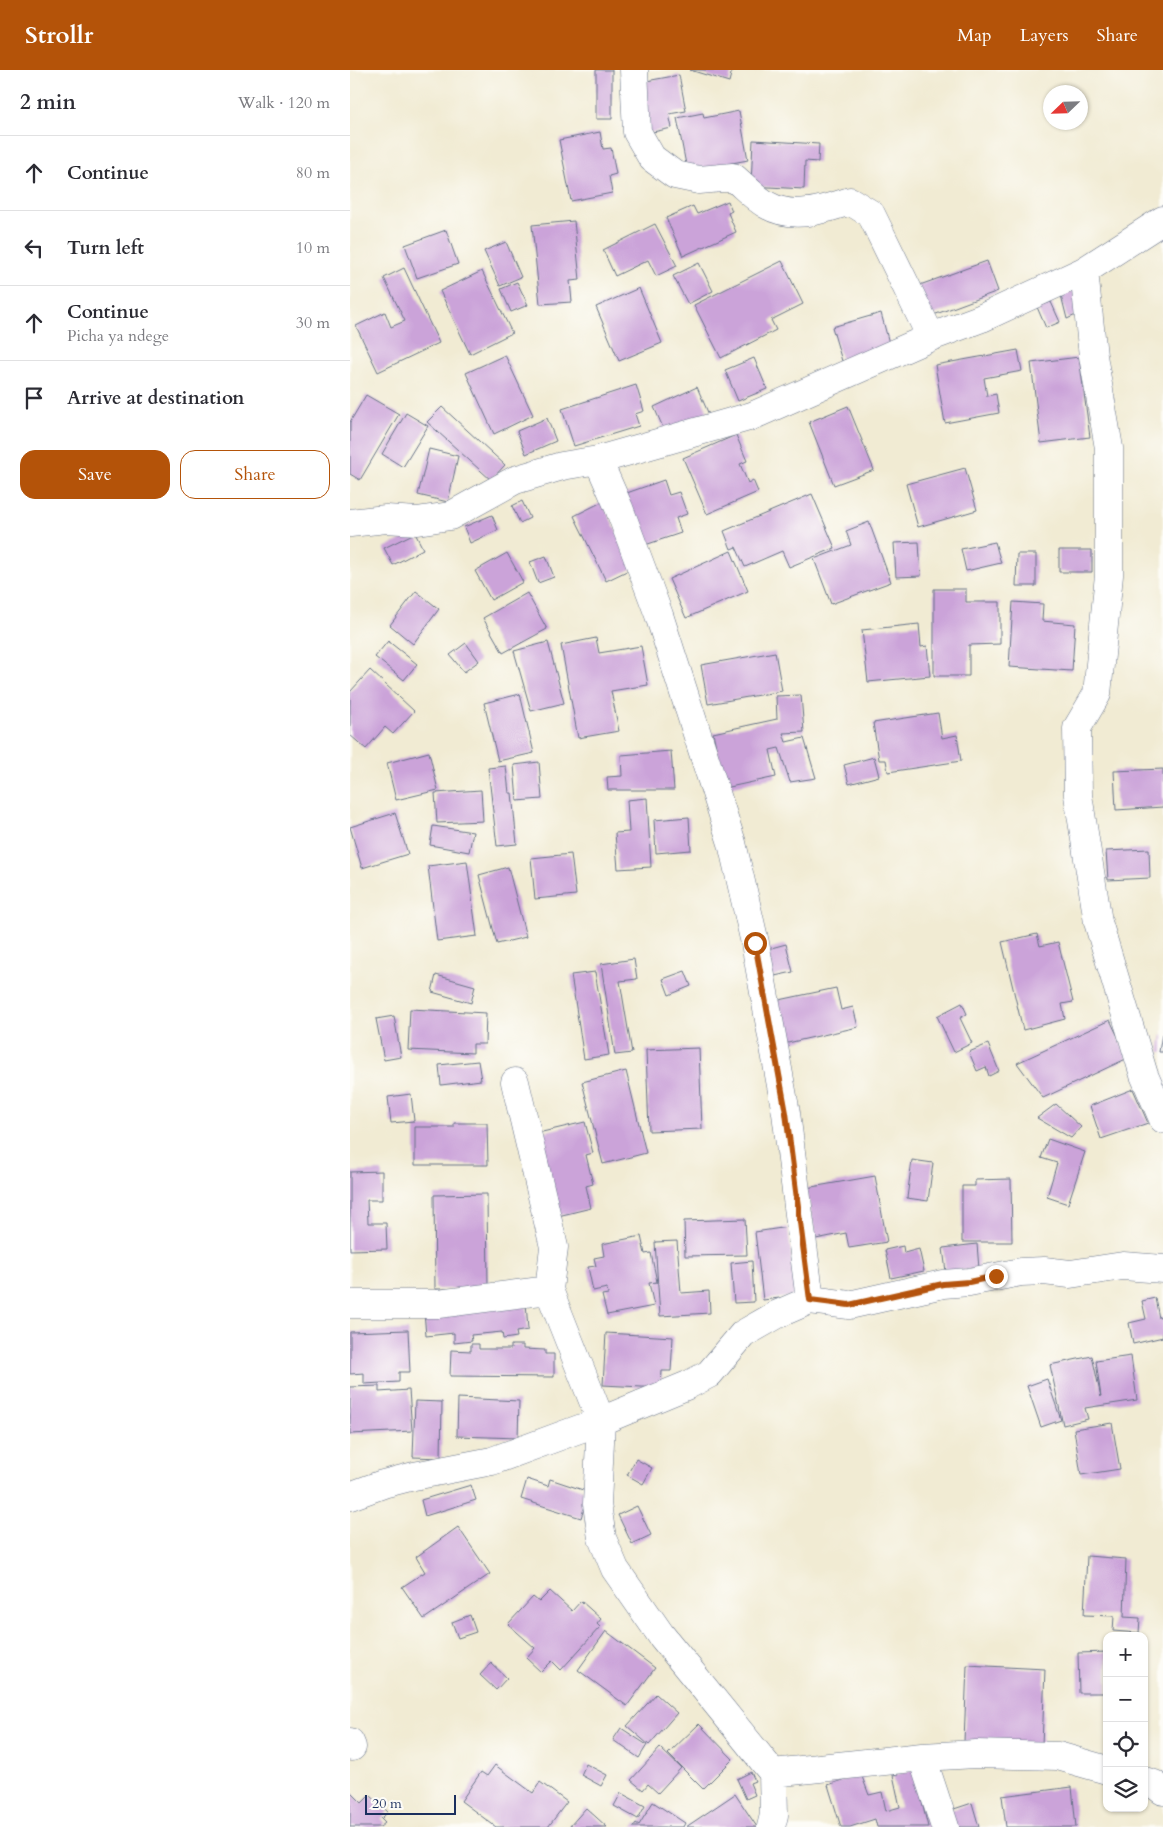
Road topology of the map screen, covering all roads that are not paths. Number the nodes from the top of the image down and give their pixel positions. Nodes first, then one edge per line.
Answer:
1 (634, 70) edge
2 (1163, 220) edge
3 (1084, 270) junction
4 (931, 337) junction
5 (598, 460) junction
6 (350, 523) edge
7 (515, 1082) dead end
8 (1163, 1119) edge
9 (1163, 1269) edge
10 (549, 1290) junction
11 (810, 1300) junction
12 (350, 1304) edge
13 (601, 1421) junction
14 (350, 1496) edge
15 (922, 1757) junction
16 (1103, 1769) edge
17 (772, 1773) junction
18 (1148, 1782) edge
19 (1163, 1791) edge
20 (770, 1827) edge
21 (945, 1827) edge

1 - 4 street
2 - 3 street
3 - 4 street
3 - 8 street
4 - 5 street
5 - 6 street
5 - 11 street
7 - 10 street
9 - 11 street
10 - 12 street
10 - 13 street
11 - 13 street
13 - 14 street
13 - 17 street
15 - 16 street
15 - 17 street
15 - 21 street
17 - 20 street
18 - 19 street

